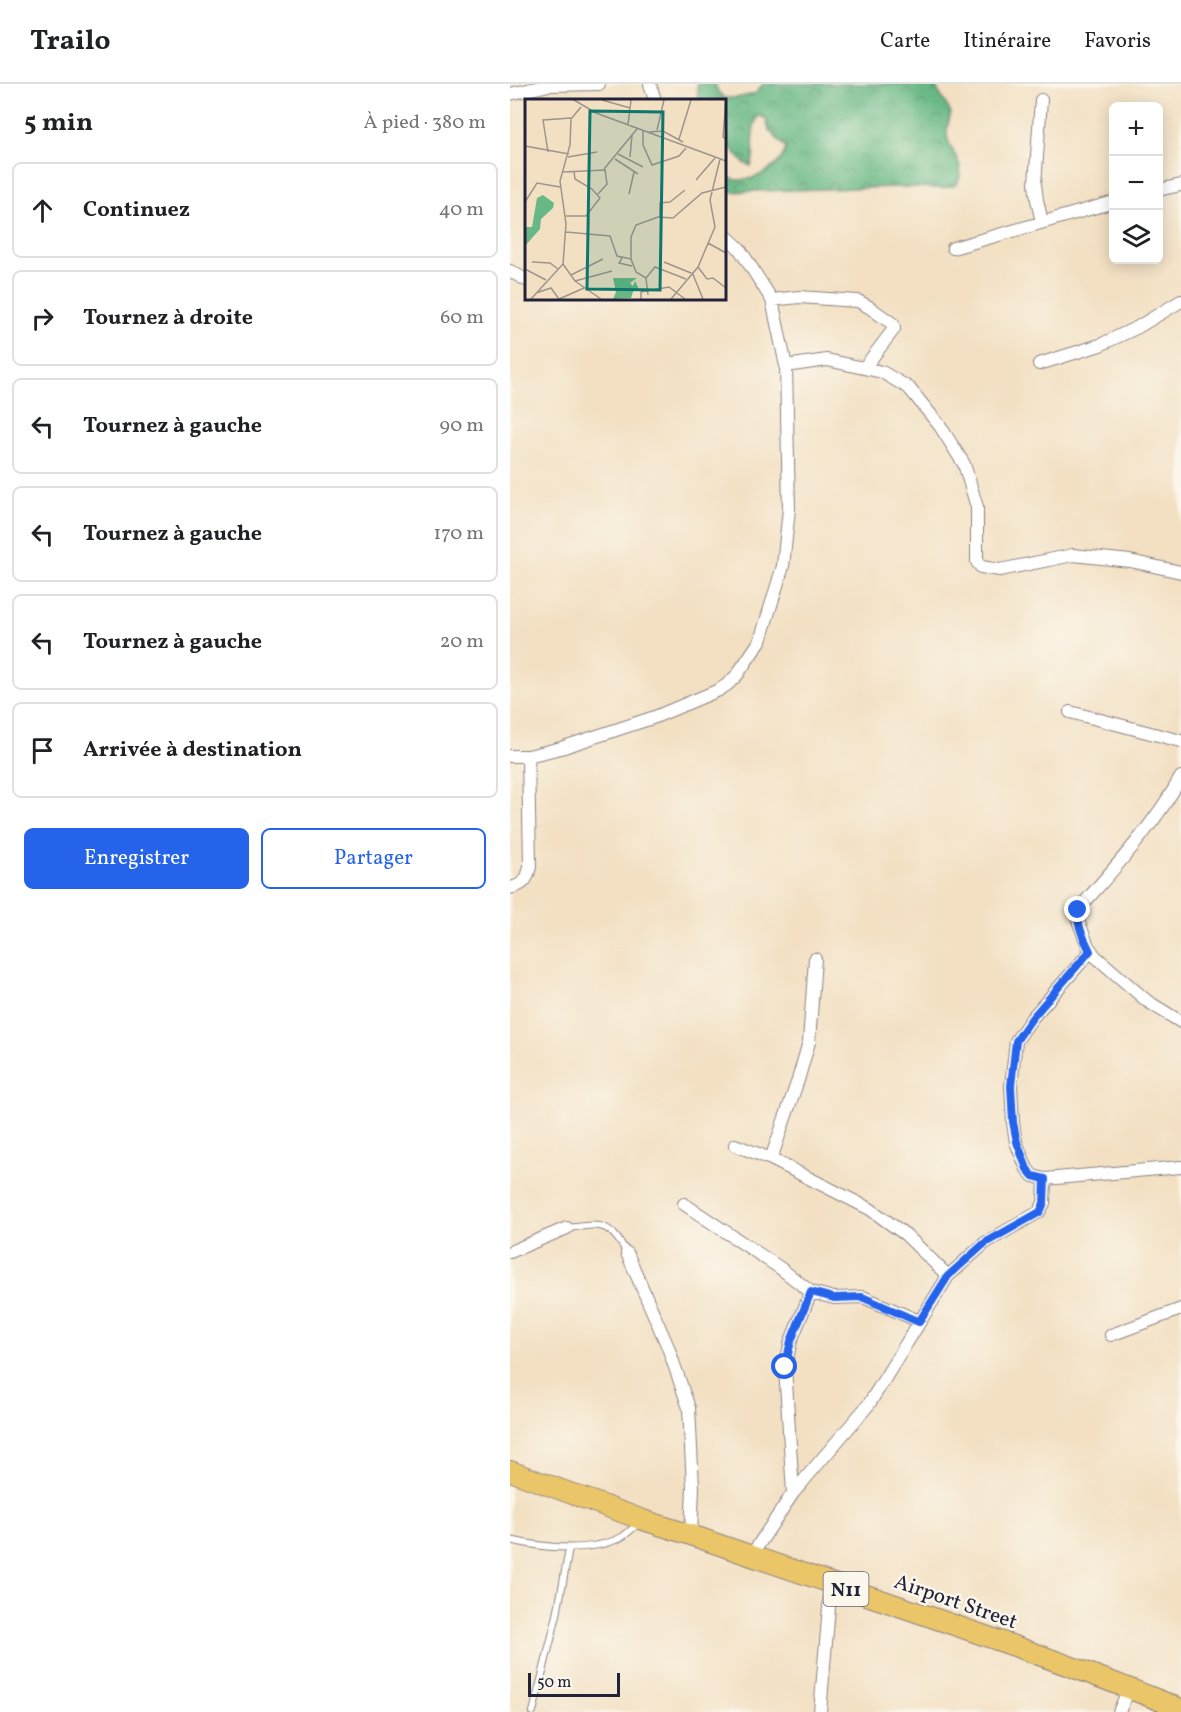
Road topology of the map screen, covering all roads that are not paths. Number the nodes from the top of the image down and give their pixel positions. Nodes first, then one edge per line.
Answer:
1 (599, 84) edge
2 (650, 84) edge
3 (514, 90) edge
4 (655, 99) edge
5 (1041, 100) dead end
6 (1181, 185) edge
7 (1163, 189) edge
8 (1109, 203) edge
9 (1042, 222) junction
10 (726, 236) edge
11 (953, 248) dead end
12 (510, 271) edge
13 (525, 279) edge
14 (772, 300) junction
15 (1181, 301) edge
16 (1039, 364) dead end
17 (786, 366) junction
18 (864, 368) junction
19 (1181, 572) edge
20 (1070, 712) dead end
21 (1181, 741) edge
22 (510, 756) edge
23 (528, 756) junction
24 (1181, 777) edge
25 (510, 888) edge
26 (1090, 951) junction
27 (814, 959) dead end
28 (1181, 1023) edge
29 (735, 1145) dead end
30 (771, 1159) junction
31 (1181, 1167) edge
32 (1045, 1179) junction
33 (684, 1204) dead end
34 (567, 1228) joint
35 (510, 1252) edge
36 (627, 1253) joint
37 (948, 1276) junction
38 (811, 1292) junction
39 (1181, 1309) edge
40 (919, 1322) junction
41 (1111, 1335) dead end
42 (510, 1471) edge
43 (793, 1493) junction
44 (643, 1520) junction
45 (691, 1535) junction
46 (510, 1540) edge
47 (569, 1549) junction
48 (751, 1556) junction
49 (831, 1584) junction
50 (1129, 1688) junction
51 (1181, 1709) edge
52 (533, 1712) edge
53 (819, 1712) edge
54 (1119, 1712) edge

1 - 3 street
2 - 4 street
5 - 9 street
6 - 7 street
8 - 9 street
9 - 11 street
10 - 14 street
12 - 13 street
14 - 17 street
14 - 18 street
15 - 16 street
17 - 18 street
17 - 23 street
18 - 19 street
20 - 21 street
22 - 23 street
23 - 25 street
24 - 26 street
26 - 28 street
26 - 32 street
27 - 30 street
29 - 30 street
30 - 37 street
31 - 32 street
32 - 37 street
33 - 38 street
34 - 35 street
34 - 36 lane
36 - 45 street
37 - 40 street
38 - 40 street
38 - 43 street
39 - 41 street
40 - 43 street
42 - 44 highway, Airport Street / N11
43 - 48 street
44 - 45 highway, Airport Street / N11
44 - 47 lane
45 - 48 highway, Airport Street / N11
46 - 47 lane
47 - 52 lane
48 - 49 highway, Airport Street / N11
49 - 50 highway, Airport Street / N11
49 - 53 street
50 - 51 highway, Airport Street / N11
50 - 54 street

